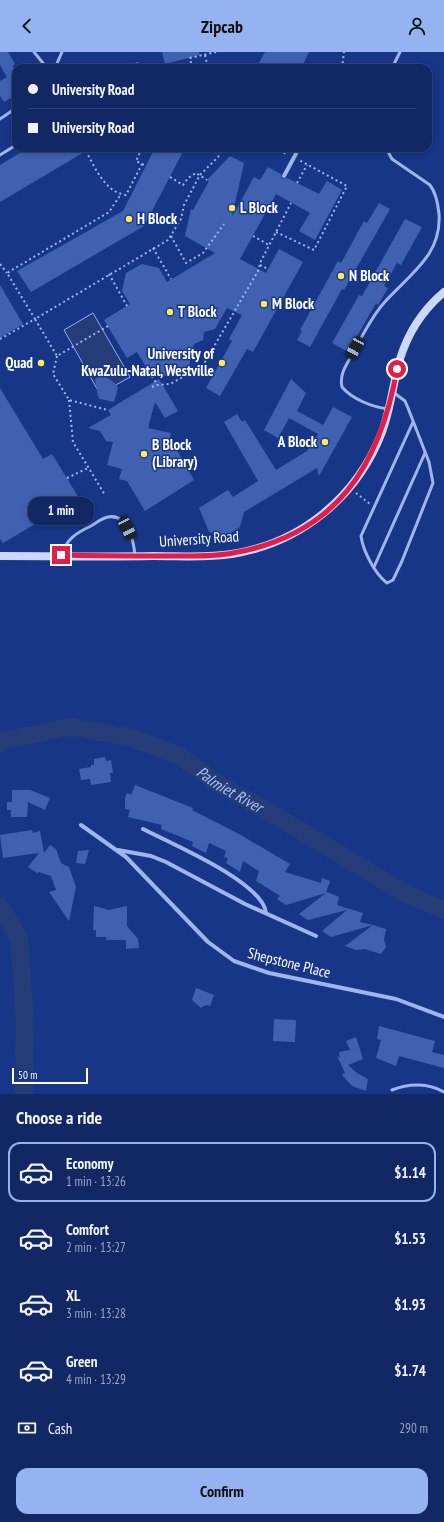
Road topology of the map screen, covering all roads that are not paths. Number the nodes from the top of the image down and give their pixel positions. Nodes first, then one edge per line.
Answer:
1 (34, 52) edge
2 (62, 52) edge
3 (400, 52) edge
4 (44, 64) edge
5 (57, 64) edge
6 (394, 64) edge
7 (12, 111) edge
8 (0, 119) edge
9 (12, 148) edge
10 (297, 152) edge
11 (388, 152) edge
12 (0, 155) edge
13 (284, 176) dead end
14 (444, 292) edge
15 (393, 392) junction
16 (388, 409) junction
17 (413, 422) junction
18 (425, 453) junction
19 (61, 555) junction
20 (0, 556) edge
21 (135, 556) junction
22 (374, 567) junction
23 (80, 825) dead end
24 (143, 829) dead end
25 (118, 850) junction
26 (266, 912) junction
27 (316, 936) dead end
28 (444, 1017) edge
29 (392, 1090) dead end
30 (444, 1092) edge

1 - 4 lane
2 - 5 lane
3 - 6 lane
7 - 8 lane
9 - 12 lane
10 - 13 street
11 - 16 lane
14 - 15 street, University Road
15 - 16 street, University Road
15 - 17 lane
16 - 21 street, University Road
17 - 18 lane
17 - 22 lane
18 - 22 lane
18 - 22 lane
19 - 20 street, University Road
19 - 21 street, University Road
19 - 21 lane
23 - 25 street, Shepstone Place
24 - 26 street
25 - 26 street
25 - 28 street, Shepstone Place
26 - 27 street
29 - 30 lane

